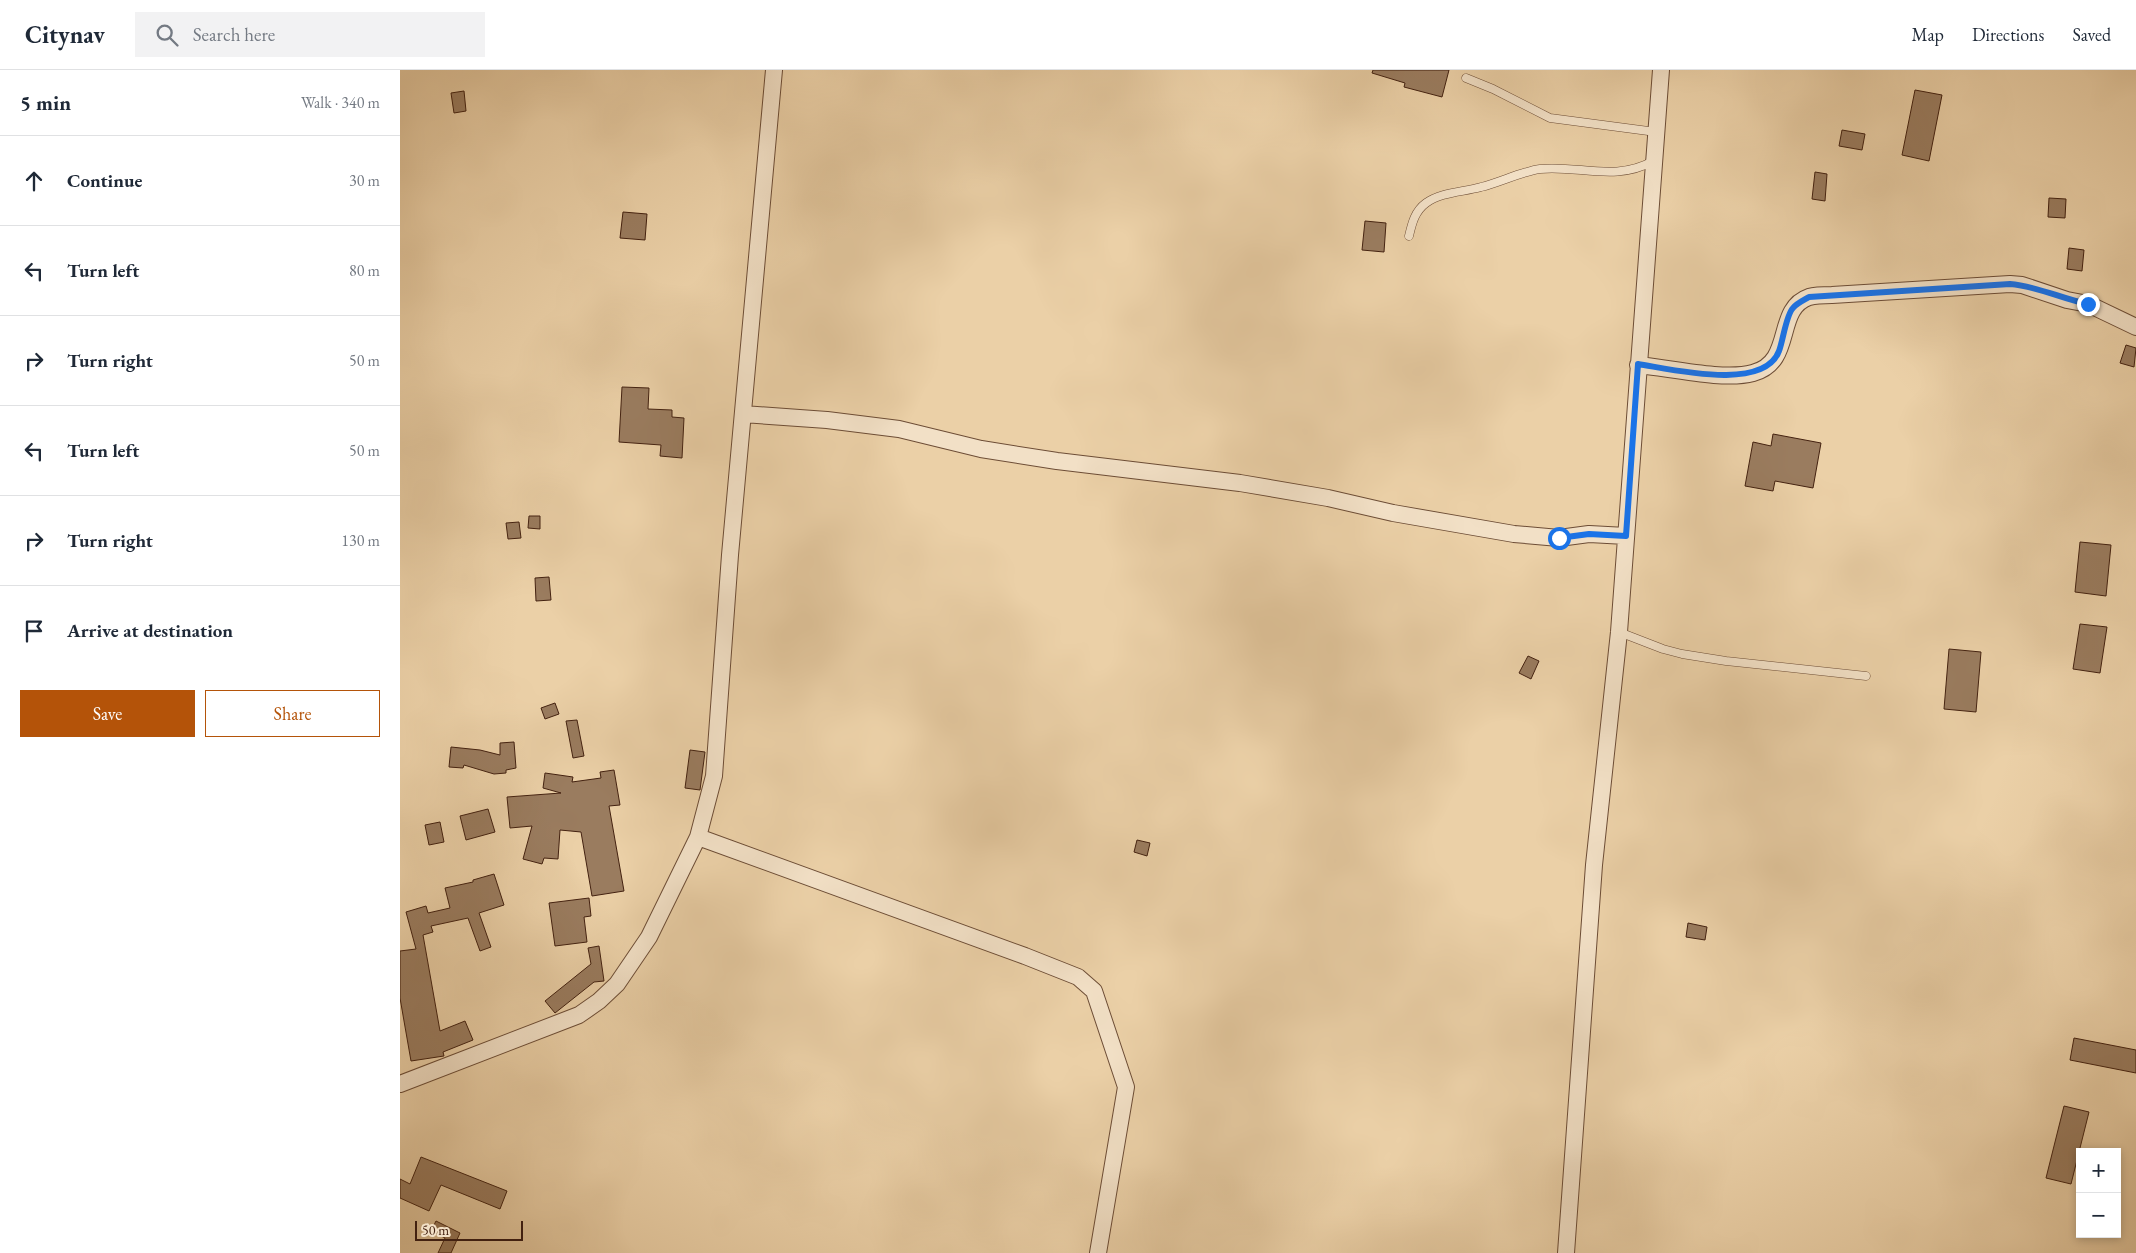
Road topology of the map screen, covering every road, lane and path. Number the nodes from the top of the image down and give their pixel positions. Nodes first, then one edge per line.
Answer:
1 (774, 70) edge
2 (1661, 70) edge
3 (1466, 78) dead end
4 (1656, 132) junction
5 (1654, 160) junction
6 (1409, 236) dead end
7 (2136, 327) edge
8 (1638, 364) junction
9 (743, 414) junction
10 (1626, 536) junction
11 (1619, 632) junction
12 (1866, 676) dead end
13 (698, 837) junction
14 (400, 1084) edge
15 (1098, 1253) edge
16 (1566, 1253) edge

1 - 9 street
2 - 4 street
3 - 4 lane
4 - 5 street
5 - 6 lane
5 - 8 street
7 - 8 street
8 - 10 street
9 - 10 street
9 - 13 street
10 - 11 street
11 - 12 lane
11 - 16 street
13 - 14 street
13 - 15 street

